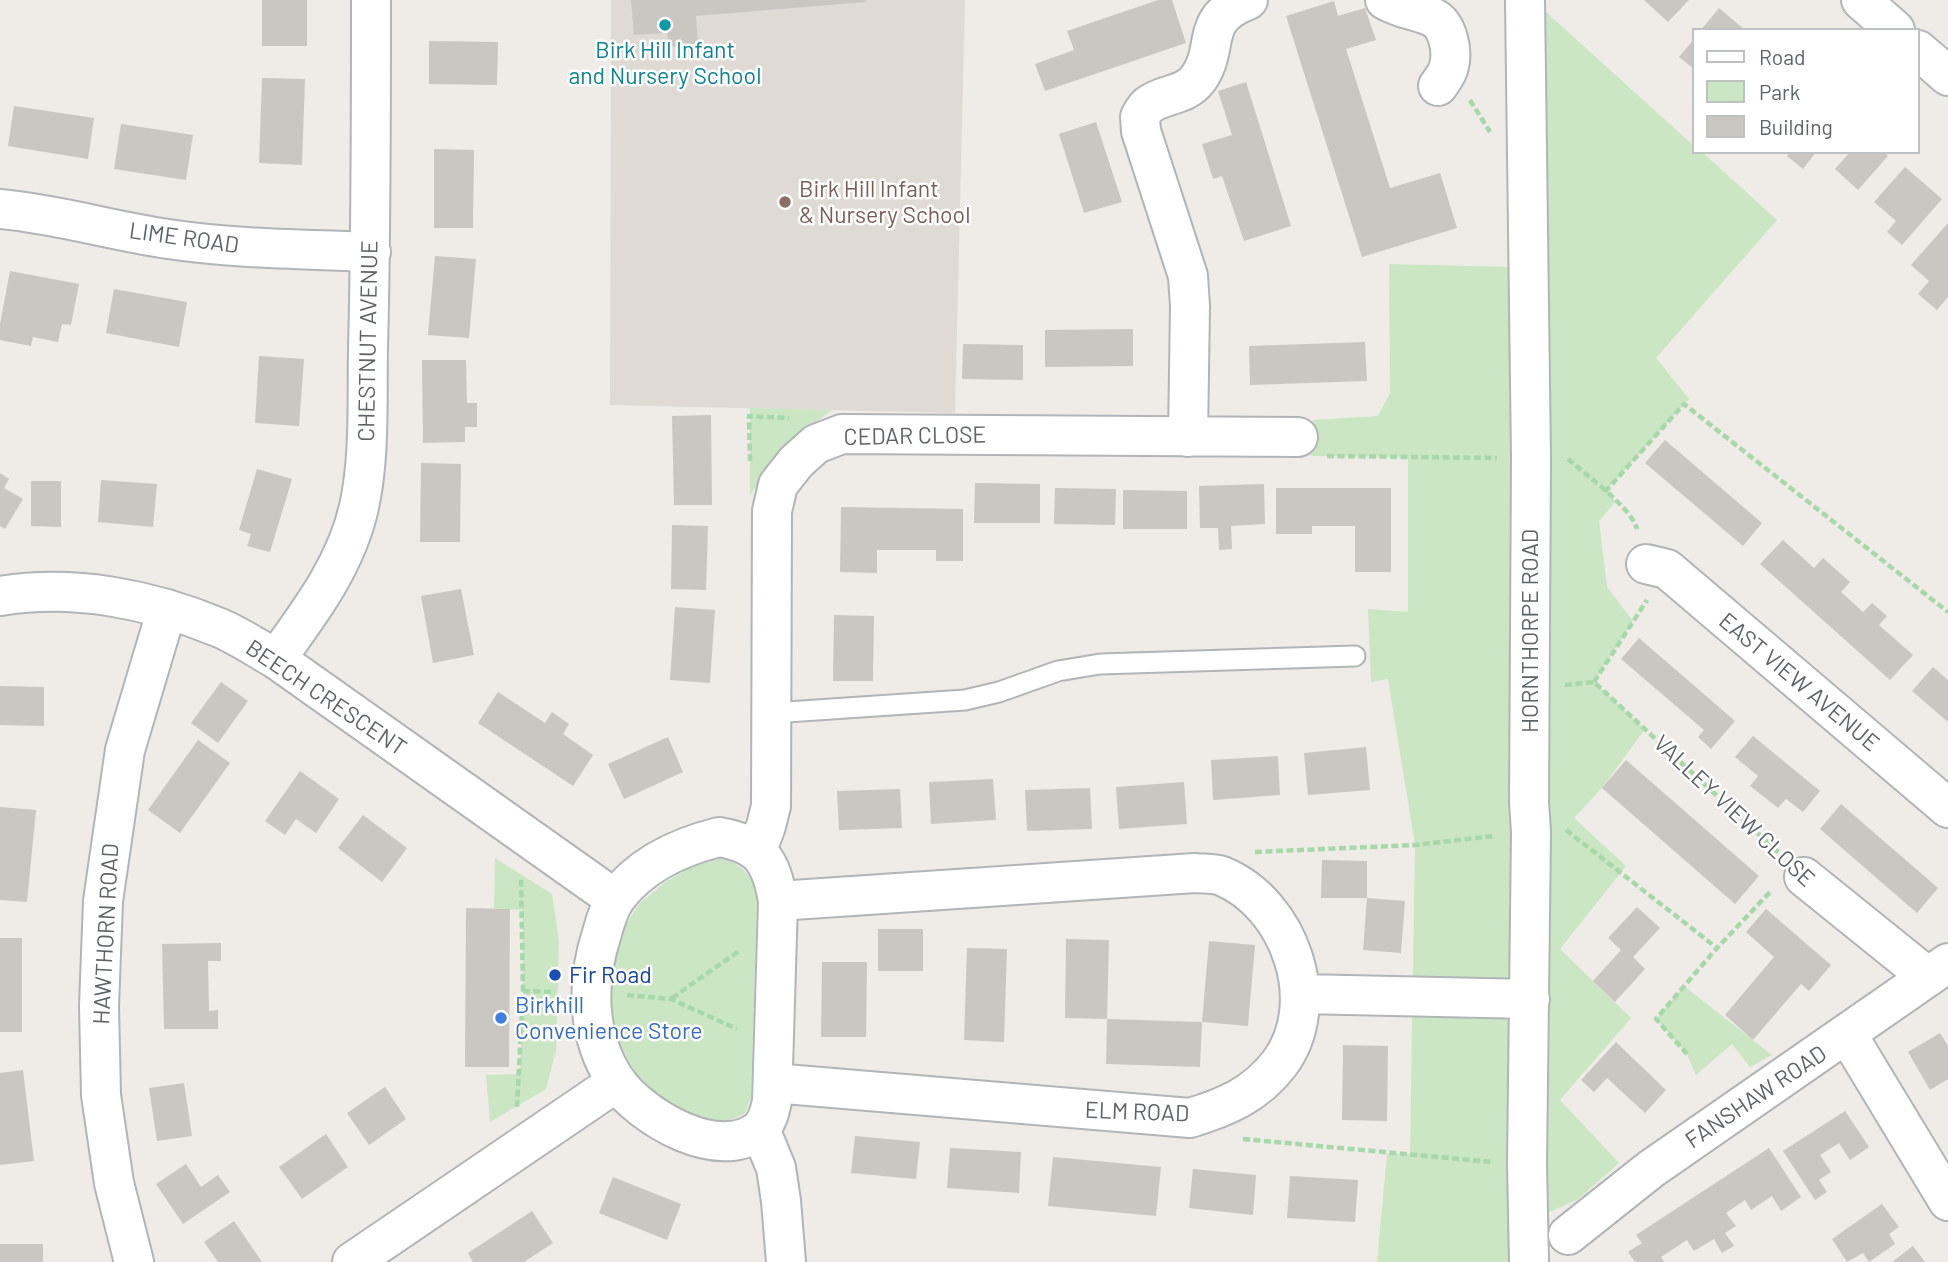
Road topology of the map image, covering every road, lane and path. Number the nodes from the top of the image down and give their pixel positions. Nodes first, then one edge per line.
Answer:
1 (371, 0) edge
2 (1248, 0) edge
3 (1385, 0) edge
4 (1525, 0) edge
5 (1861, 0) edge
6 (1893, 28) edge
7 (1920, 52) edge
8 (1444, 76) joint
9 (1948, 76) edge
10 (1527, 149) junction
11 (0, 209) edge
12 (370, 252) junction
13 (1188, 437) junction
14 (1298, 437) joint
15 (1531, 442) junction
16 (1605, 492) junction
17 (1657, 566) junction
18 (0, 596) edge
19 (167, 609) junction
20 (1948, 612) edge
21 (1355, 656) dead end
22 (276, 659) junction
23 (1594, 682) junction
24 (1529, 689) junction
25 (772, 713) junction
26 (1948, 808) edge
27 (1530, 817) junction
28 (520, 832) junction
29 (757, 849) junction
30 (1221, 876) junction
31 (1804, 877) junction
32 (615, 899) junction
33 (777, 913) junction
34 (1717, 948) junction
35 (1938, 970) edge
36 (590, 993) junction
37 (1301, 994) junction
38 (671, 999) junction
39 (1530, 999) junction
40 (1847, 1034) junction
41 (1686, 1054) dead end
42 (773, 1067) junction
43 (617, 1082) junction
44 (760, 1129) junction
45 (1237, 1139) dead end
46 (512, 1153) junction
47 (1527, 1164) junction
48 (1948, 1201) edge
49 (1568, 1235) dead end
50 (134, 1262) edge
51 (352, 1262) edge
52 (786, 1262) edge
53 (1529, 1262) edge

1 - 12 street, CHESTNUT AVENUE
2 - 13 street
3 - 8 street
4 - 10 street, HORNTHORPE ROAD
5 - 6 street
7 - 9 street
8 - 10 path
10 - 15 street, HORNTHORPE ROAD
11 - 12 street, LIME ROAD
12 - 22 street, CHESTNUT AVENUE
13 - 14 street, CEDAR CLOSE
13 - 25 street, CEDAR CLOSE
14 - 15 path
15 - 16 path
15 - 24 street, HORNTHORPE ROAD
16 - 17 path
16 - 20 path
17 - 23 path
17 - 26 street, EAST VIEW AVENUE
18 - 19 street, BEECH CRESCENT
19 - 22 street, BEECH CRESCENT
19 - 50 street, HAWTHORN ROAD
21 - 25 lane
22 - 28 street, BEECH CRESCENT
23 - 24 path
23 - 31 path, VALLEY VIEW CLOSE
24 - 27 street, HORNTHORPE ROAD
25 - 29 street, CEDAR CLOSE
27 - 30 path
27 - 34 path
27 - 39 street, HORNTHORPE ROAD
28 - 32 street, BEECH CRESCENT
28 - 46 path
29 - 32 street
29 - 33 street
30 - 33 street, ELM ROAD
30 - 37 street, ELM ROAD
31 - 34 path
31 - 35 street, VALLEY VIEW CLOSE
32 - 36 street
33 - 38 path
33 - 42 street
34 - 41 path
35 - 40 street, FANSHAW ROAD
36 - 38 path
36 - 43 street
37 - 39 street
37 - 42 street, ELM ROAD
38 - 42 path
39 - 47 street, HORNTHORPE ROAD
40 - 48 street
40 - 49 street, FANSHAW ROAD
42 - 44 street
43 - 44 street
43 - 46 street
44 - 52 street
45 - 47 path
46 - 51 street
47 - 53 street, HORNTHORPE ROAD

